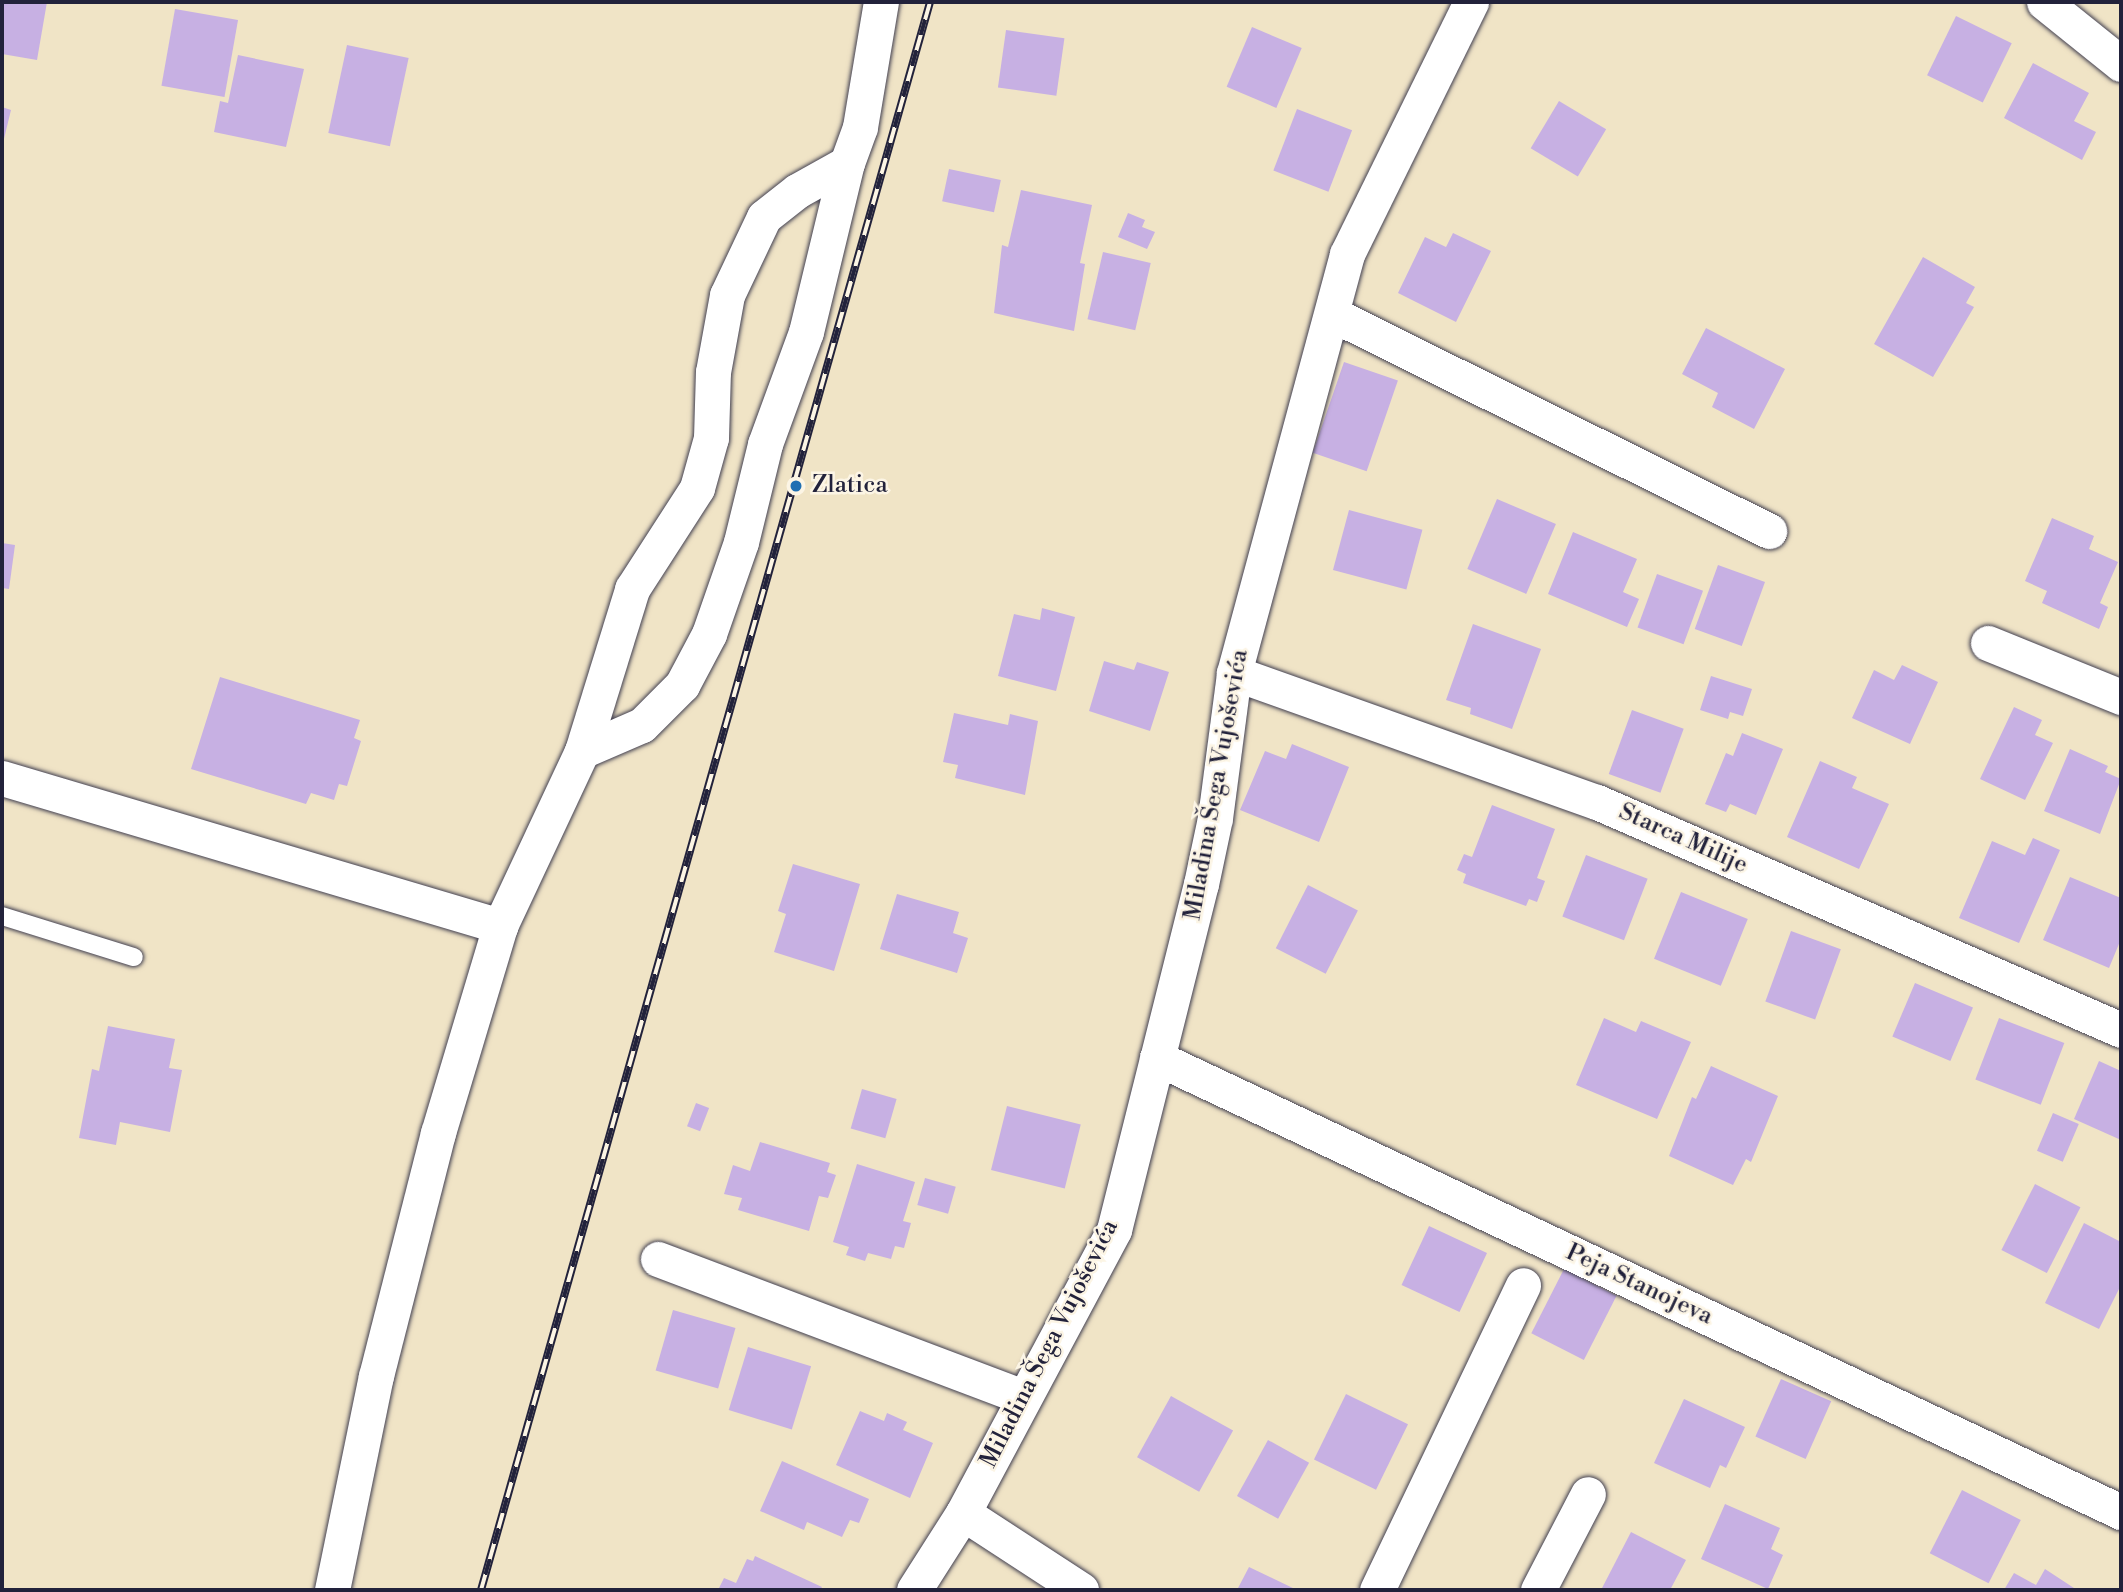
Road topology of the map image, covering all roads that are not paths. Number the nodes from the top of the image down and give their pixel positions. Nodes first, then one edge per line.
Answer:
1 (881, 2) edge
2 (1471, 2) edge
3 (2044, 2) edge
4 (2121, 64) edge
5 (847, 163) junction
6 (1334, 315) junction
7 (1769, 531) dead end
8 (1988, 643) dead end
9 (1234, 673) junction
10 (2121, 696) edge
11 (582, 751) junction
12 (2, 778) edge
13 (2, 916) edge
14 (500, 926) junction
15 (135, 957) dead end
16 (2121, 1030) edge
17 (1157, 1058) junction
18 (658, 1259) dead end
19 (1523, 1285) dead end
20 (1024, 1396) junction
21 (1588, 1493) dead end
22 (2121, 1512) edge
23 (963, 1513) junction
24 (332, 1590) edge
25 (914, 1590) edge
26 (1081, 1590) edge
27 (1377, 1590) edge
28 (1538, 1590) edge

1 - 5 street
2 - 6 street, Miladina Šega Vujoševića
3 - 4 street
5 - 11 street
5 - 11 street
6 - 7 street
6 - 9 street, Miladina Šega Vujoševića
8 - 10 street
9 - 16 street, Starca Milije
9 - 17 street, Miladina Šega Vujoševića
11 - 14 street
12 - 14 street
13 - 15 lane
14 - 24 street
17 - 20 street, Miladina Šega Vujoševića
17 - 22 street, Peja Stanojeva
18 - 20 street
19 - 27 street
20 - 23 street, Miladina Šega Vujoševića
21 - 28 street
23 - 25 street, Miladina Šega Vujoševića
23 - 26 street

